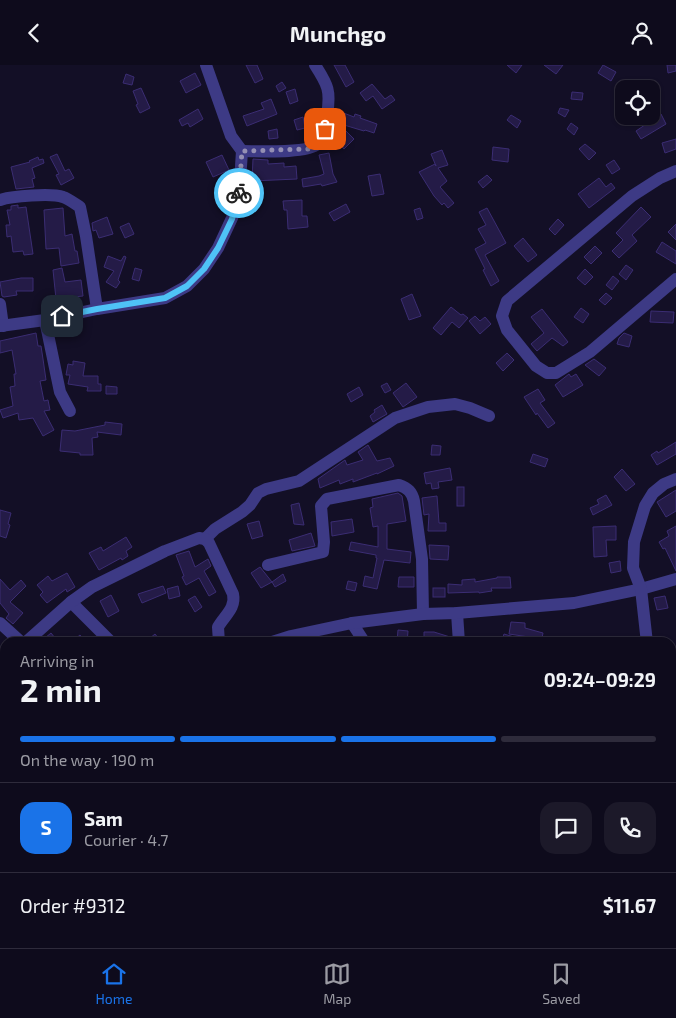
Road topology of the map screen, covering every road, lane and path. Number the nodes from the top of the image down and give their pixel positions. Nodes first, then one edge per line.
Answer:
1 (206, 65) edge
2 (315, 65) edge
3 (242, 151) junction
4 (676, 171) edge
5 (0, 200) edge
6 (676, 279) edge
7 (0, 304) edge
8 (97, 309) junction
9 (45, 320) junction
10 (2, 326) edge
11 (70, 411) dead end
12 (489, 416) dead end
13 (676, 479) edge
14 (205, 539) junction
15 (268, 565) dead end
16 (676, 579) edge
17 (640, 589) junction
18 (71, 601) junction
19 (457, 613) junction
20 (423, 614) junction
21 (0, 623) edge
22 (352, 623) junction
23 (16, 637) edge
24 (30, 637) edge
25 (106, 637) edge
26 (219, 637) edge
27 (288, 637) edge
28 (361, 637) edge
29 (459, 637) edge
30 (646, 637) edge

1 - 3 street
2 - 3 street
3 - 8 street
4 - 6 street
5 - 8 street
7 - 10 street
8 - 9 street
9 - 10 street
9 - 11 street
12 - 14 street
13 - 17 street
14 - 18 street
14 - 26 street
15 - 20 street
16 - 17 street
17 - 19 street
17 - 30 street
18 - 24 street
18 - 25 street
19 - 20 street
19 - 29 street
20 - 22 street
21 - 23 street
22 - 27 street
22 - 28 street

